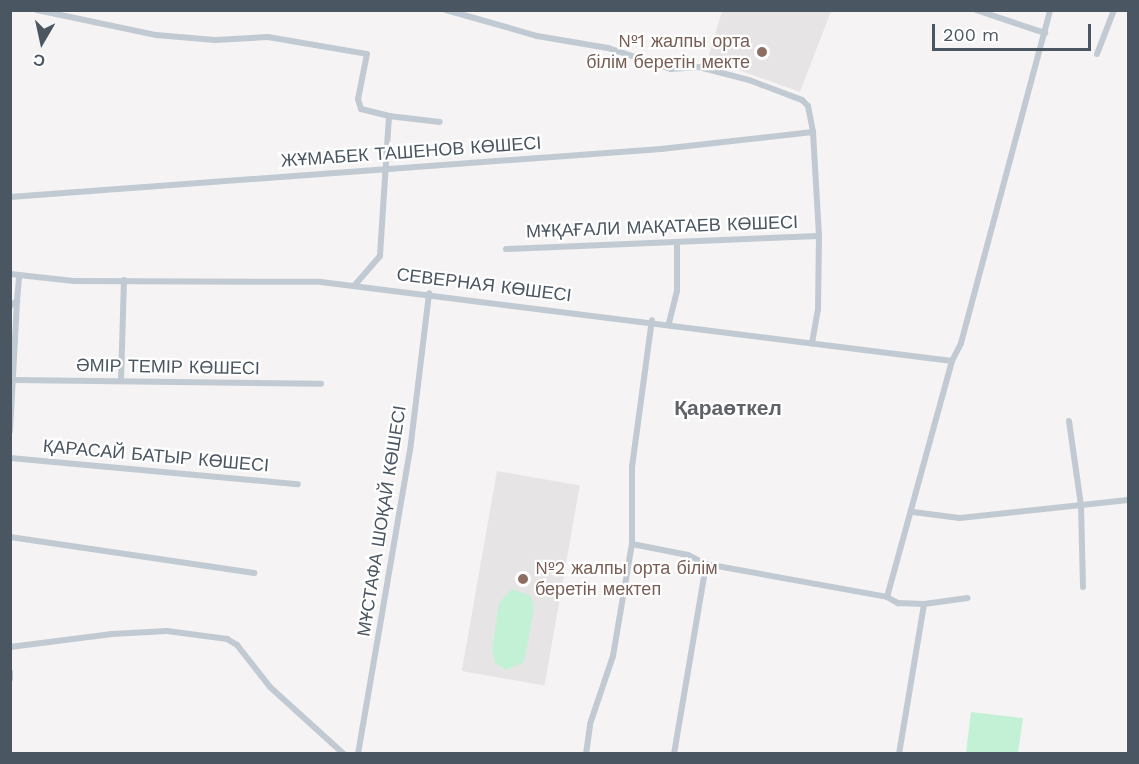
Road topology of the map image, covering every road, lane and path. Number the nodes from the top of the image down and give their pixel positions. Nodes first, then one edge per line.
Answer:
1 (37, 10) edge
2 (446, 10) edge
3 (976, 10) edge
4 (1050, 10) edge
5 (1114, 10) edge
6 (1045, 33) junction
7 (1097, 54) dead end
8 (389, 116) junction
9 (440, 122) dead end
10 (813, 132) junction
11 (384, 168) junction
12 (10, 197) edge
13 (819, 236) junction
14 (677, 243) junction
15 (506, 249) dead end
16 (10, 274) edge
17 (19, 276) junction
18 (124, 280) junction
19 (355, 285) junction
20 (429, 292) junction
21 (17, 301) junction
22 (10, 306) edge
23 (652, 320) junction
24 (669, 323) junction
25 (812, 343) junction
26 (951, 361) junction
27 (14, 380) junction
28 (121, 381) junction
29 (321, 384) dead end
30 (1070, 421) dead end
31 (10, 431) edge
32 (10, 458) edge
33 (298, 484) dead end
34 (1128, 500) edge
35 (1081, 505) junction
36 (913, 512) junction
37 (10, 537) edge
38 (632, 544) junction
39 (706, 564) junction
40 (254, 573) dead end
41 (1083, 587) dead end
42 (887, 597) junction
43 (968, 598) dead end
44 (924, 604) junction
45 (10, 647) edge
46 (10, 672) edge
47 (10, 679) edge
48 (344, 753) edge
49 (358, 753) edge
50 (586, 753) edge
51 (674, 753) edge
52 (899, 753) edge

1 - 8 street
2 - 10 street
3 - 6 street
4 - 6 street
5 - 7 street
6 - 26 street
8 - 9 street
8 - 11 street
10 - 11 street, ЖҰМАБЕК ТАШЕНОВ КӨШЕСІ
10 - 13 street
11 - 12 street, ЖҰМАБЕК ТАШЕНОВ КӨШЕСІ
11 - 19 street
13 - 14 street, МҰҚАҒАЛИ МАҚАТАЕВ КӨШЕСІ
13 - 25 street
14 - 15 street, МҰҚАҒАЛИ МАҚАТАЕВ КӨШЕСІ
14 - 24 street
16 - 17 street, СЕВЕРНАЯ КӨШЕСІ
17 - 18 street, СЕВЕРНАЯ КӨШЕСІ
17 - 21 street
18 - 19 street, СЕВЕРНАЯ КӨШЕСІ
18 - 28 street
19 - 20 street, СЕВЕРНАЯ КӨШЕСІ
20 - 23 street, СЕВЕРНАЯ КӨШЕСІ
20 - 49 street, МҰСТАФА ШОҚАЙ КӨШЕСІ
21 - 22 street
21 - 27 street
23 - 24 street, СЕВЕРНАЯ КӨШЕСІ
23 - 38 street
24 - 25 street, СЕВЕРНАЯ КӨШЕСІ
25 - 26 street, СЕВЕРНАЯ КӨШЕСІ
26 - 36 street
27 - 28 street, ӘМІР ТЕМІР КӨШЕСІ
27 - 31 street
28 - 29 street, ӘМІР ТЕМІР КӨШЕСІ
30 - 35 street
32 - 33 street, ҚАРАСАЙ БАТЫР КӨШЕСІ
34 - 35 street
35 - 36 street
35 - 41 street
36 - 42 street
37 - 40 street
38 - 39 street
38 - 50 street
39 - 42 street
39 - 51 street
42 - 44 street
43 - 44 street
44 - 52 street
45 - 48 street
46 - 47 street

